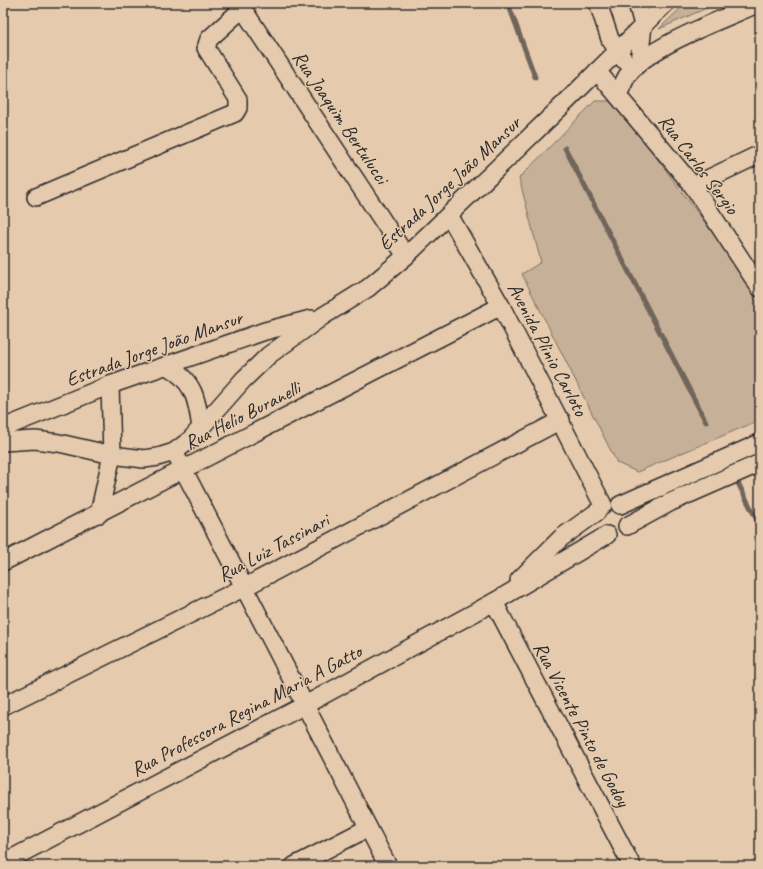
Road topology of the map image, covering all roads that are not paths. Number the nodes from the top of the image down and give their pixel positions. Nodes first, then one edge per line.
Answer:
1 (598, 3) edge
2 (637, 3) edge
3 (666, 3) edge
4 (759, 3) edge
5 (240, 6) edge
6 (643, 25) junction
7 (617, 50) junction
8 (639, 63) junction
9 (597, 71) junction
10 (618, 95) junction
11 (760, 154) edge
12 (693, 186) junction
13 (36, 197) dead end
14 (449, 215) junction
15 (406, 256) junction
16 (760, 288) edge
17 (501, 306) junction
18 (323, 316) junction
19 (167, 366) junction
20 (110, 385) junction
21 (561, 420) junction
22 (3, 428) edge
23 (201, 428) junction
24 (3, 442) edge
25 (760, 444) edge
26 (174, 452) junction
27 (112, 455) junction
28 (760, 464) edge
29 (184, 470) junction
30 (620, 505) junction
31 (600, 508) junction
32 (99, 514) junction
33 (627, 526) junction
34 (607, 535) junction
35 (3, 562) edge
36 (246, 587) junction
37 (500, 598) junction
38 (305, 705) junction
39 (3, 706) edge
40 (368, 828) junction
41 (3, 862) edge
42 (294, 866) edge
43 (388, 866) edge
44 (632, 866) edge

1 - 7 street
2 - 6 street
3 - 6 street, Estrada Jorge João Mansur
4 - 8 street
5 - 13 street
5 - 15 street, Rua Joaquim Bertulucci
6 - 7 street, Estrada Jorge João Mansur
6 - 8 street
7 - 8 street
7 - 9 street, Estrada Jorge João Mansur
8 - 10 street
9 - 10 street, Rua Carlos Sergio
9 - 14 street, Estrada Jorge João Mansur
10 - 12 street, Rua Carlos Sergio
11 - 12 street
12 - 16 street, Rua Carlos Sergio
14 - 15 street, Estrada Jorge João Mansur
14 - 17 street, Avenida Plinio Carloto
15 - 18 street, Estrada Jorge João Mansur
17 - 21 street, Avenida Plinio Carloto
17 - 29 street, Rua Helio Buranelli
18 - 19 street, Estrada Jorge João Mansur
18 - 23 street, Estrada Jorge João Mansur
19 - 20 street, Estrada Jorge João Mansur
19 - 23 street
20 - 22 street, Estrada Jorge João Mansur
20 - 27 street
21 - 31 street, Avenida Plinio Carloto
21 - 36 street, Rua Luiz Tassinari
23 - 26 street, Estrada Jorge João Mansur
24 - 27 street, Estrada Jorge João Mansur
25 - 30 street
26 - 27 street, Estrada Jorge João Mansur
26 - 29 street
27 - 32 street
28 - 33 street
29 - 32 street, Rua Helio Buranelli
29 - 36 street
30 - 31 street
30 - 33 street
31 - 34 street
31 - 37 street, Rua Professora Regina Maria A Gatto
32 - 35 street, Rua Helio Buranelli
33 - 34 street
34 - 37 street, Rua Professora Regina Maria A Gatto
36 - 38 street
36 - 39 street, Rua Luiz Tassinari
37 - 38 street, Rua Professora Regina Maria A Gatto
37 - 44 street, Rua Vicente Pinto de Godoy
38 - 40 street
38 - 41 street, Rua Professora Regina Maria A Gatto
40 - 42 street
40 - 43 street

